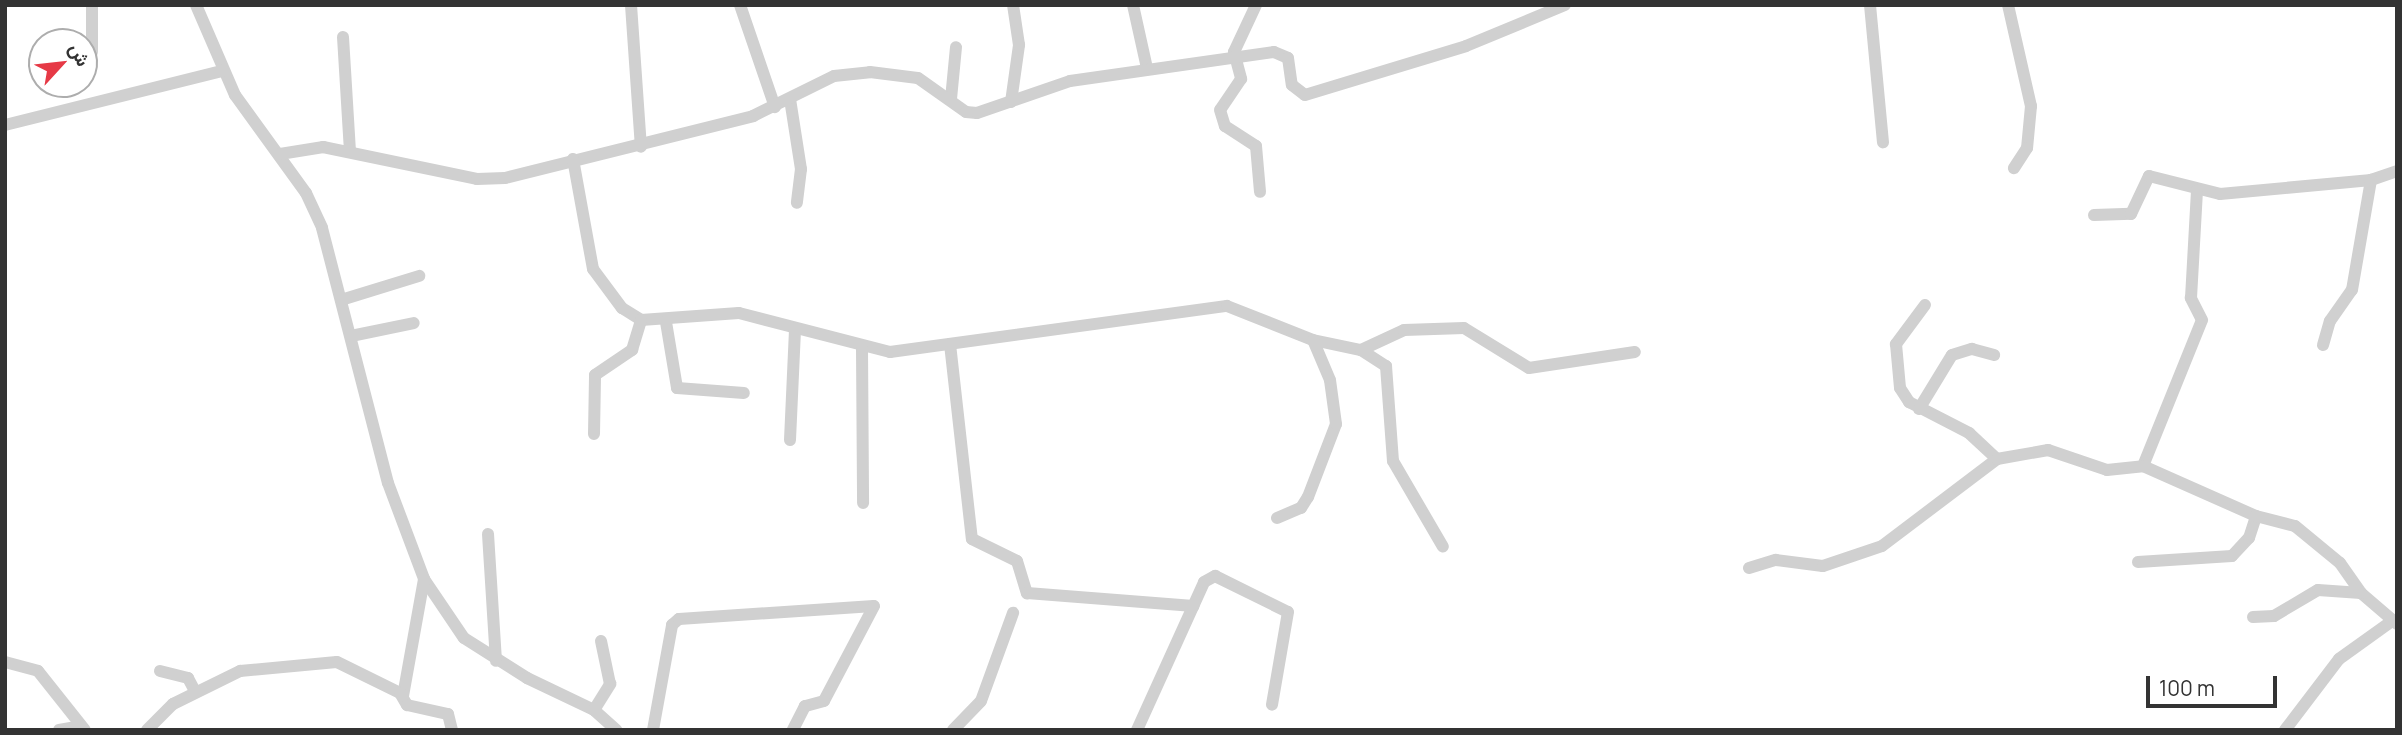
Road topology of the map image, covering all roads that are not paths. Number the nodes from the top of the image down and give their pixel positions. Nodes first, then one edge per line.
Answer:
1 (92, 5) edge
2 (197, 5) edge
3 (632, 5) edge
4 (740, 5) edge
5 (1013, 5) edge
6 (1133, 5) edge
7 (1256, 5) edge
8 (1565, 5) edge
9 (1870, 5) edge
10 (2008, 5) edge
11 (92, 28) edge
12 (342, 37) dead end
13 (956, 47) dead end
14 (1236, 56) junction
15 (1147, 68) junction
16 (222, 71) junction
17 (790, 99) junction
18 (951, 99) junction
19 (1012, 102) junction
20 (775, 107) junction
21 (5, 125) edge
22 (1883, 142) dead end
23 (640, 147) junction
24 (350, 152) junction
25 (280, 155) junction
26 (573, 159) junction
27 (2014, 168) dead end
28 (2397, 171) edge
29 (2371, 180) junction
30 (2197, 190) junction
31 (1260, 192) dead end
32 (797, 203) dead end
33 (2094, 215) dead end
34 (419, 276) dead end
35 (341, 300) junction
36 (1925, 305) dead end
37 (641, 320) junction
38 (666, 322) junction
39 (414, 323) dead end
40 (795, 328) junction
41 (351, 336) junction
42 (1313, 340) junction
43 (950, 344) junction
44 (2323, 345) dead end
45 (862, 349) junction
46 (1361, 350) junction
47 (1635, 352) dead end
48 (1994, 355) dead end
49 (744, 393) dead end
50 (1919, 409) junction
51 (594, 435) dead end
52 (790, 440) dead end
53 (1997, 459) junction
54 (2143, 466) junction
55 (863, 503) dead end
56 (2256, 516) junction
57 (1277, 518) dead end
58 (488, 534) dead end
59 (1443, 547) dead end
60 (2138, 562) dead end
61 (1749, 568) dead end
62 (424, 579) junction
63 (2361, 593) junction
64 (1193, 606) junction
65 (1013, 613) dead end
66 (2253, 617) dead end
67 (2394, 623) edge
68 (601, 641) dead end
69 (496, 661) junction
70 (5, 662) edge
71 (160, 671) dead end
72 (195, 691) junction
73 (403, 696) junction
74 (1272, 705) dead end
75 (594, 710) junction
76 (81, 729) edge
77 (59, 730) edge
78 (147, 730) edge
79 (452, 730) edge
80 (616, 730) edge
81 (653, 730) edge
82 (793, 730) edge
83 (953, 730) edge
84 (1137, 730) edge
85 (2285, 730) edge

1 - 11 street
2 - 16 street
3 - 23 street
4 - 20 street
5 - 19 street
6 - 15 street
7 - 14 street
8 - 14 street
9 - 22 street
10 - 27 street
12 - 24 street
13 - 18 street
14 - 15 street
14 - 31 street
15 - 19 street
16 - 21 street
16 - 25 street
17 - 18 street
17 - 20 street
17 - 32 street
18 - 19 street
20 - 23 street
23 - 26 street
24 - 25 street
24 - 26 street
25 - 35 street
26 - 37 street
28 - 29 street
29 - 30 street
29 - 44 street
30 - 33 street
30 - 54 street
34 - 35 street
35 - 41 street
36 - 50 street
37 - 38 street
37 - 51 street
38 - 40 street
38 - 49 street
39 - 41 street
40 - 45 street
40 - 52 street
41 - 62 street
42 - 43 street
42 - 46 street
42 - 57 street
43 - 45 street
43 - 64 street
45 - 55 street
46 - 47 street
46 - 59 street
48 - 50 street
50 - 53 street
53 - 54 street
53 - 61 street
54 - 56 street
56 - 60 street
56 - 63 street
58 - 69 street
62 - 69 street
62 - 73 street
63 - 66 street
63 - 67 street
64 - 74 street
64 - 84 street
65 - 83 street
67 - 85 street
68 - 75 street
69 - 75 street
70 - 76 street
71 - 72 street
72 - 73 street
72 - 78 street
73 - 79 street
75 - 80 street
76 - 77 street
81 - 82 street

